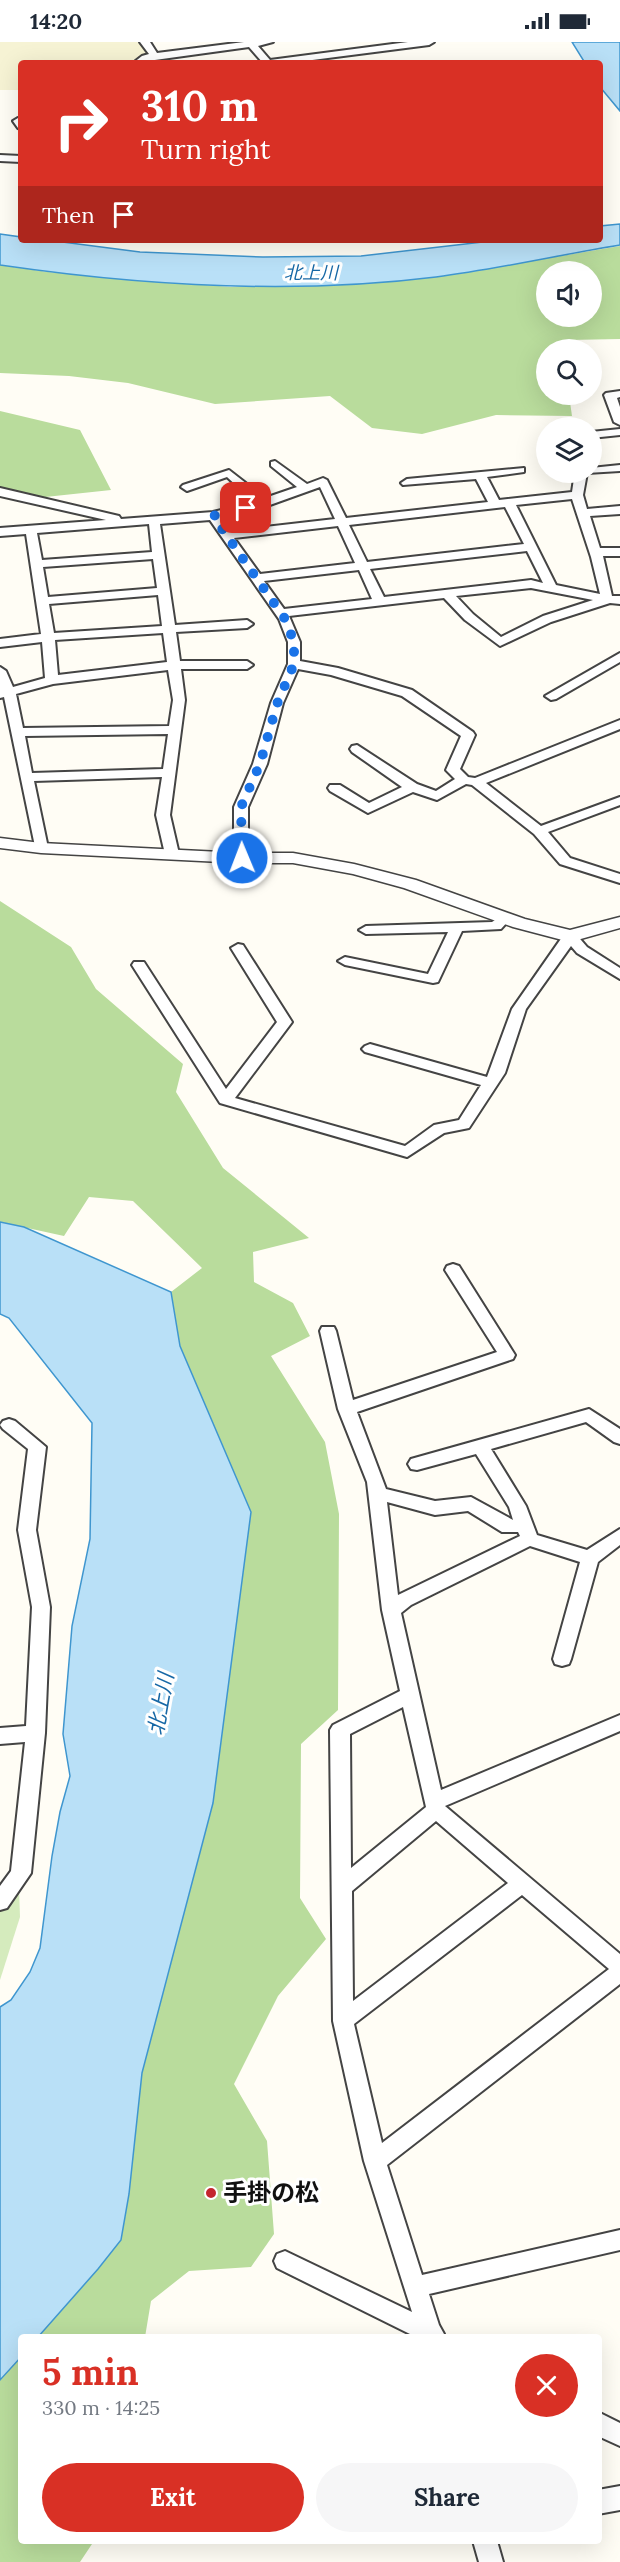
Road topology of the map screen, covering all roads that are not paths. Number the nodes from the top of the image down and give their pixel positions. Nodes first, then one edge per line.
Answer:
1 (145, 42) edge
2 (268, 42) edge
3 (429, 42) edge
4 (250, 43) edge
5 (142, 60) edge
6 (158, 60) edge
7 (265, 60) edge
8 (291, 60) edge
9 (0, 158) edge
10 (18, 159) edge
11 (620, 394) edge
12 (620, 422) edge
13 (620, 432) edge
14 (602, 434) edge
15 (275, 464) dead end
16 (620, 468) edge
17 (520, 470) dead end
18 (602, 470) edge
19 (480, 475) junction
20 (407, 483) dead end
21 (580, 483) edge
22 (188, 487) dead end
23 (305, 488) junction
24 (0, 492) edge
25 (578, 495) junction
26 (263, 503) junction
27 (502, 504) junction
28 (620, 510) edge
29 (582, 513) junction
30 (213, 516) junction
31 (154, 521) junction
32 (344, 522) junction
33 (131, 523) junction
34 (31, 530) junction
35 (0, 532) edge
36 (226, 535) junction
37 (531, 548) junction
38 (596, 552) junction
39 (620, 552) edge
40 (159, 555) junction
41 (37, 564) junction
42 (363, 566) junction
43 (256, 578) junction
44 (552, 589) junction
45 (164, 591) junction
46 (447, 594) junction
47 (614, 599) edge
48 (42, 601) junction
49 (380, 602) junction
50 (280, 613) junction
51 (247, 624) dead end
52 (170, 629) junction
53 (48, 637) junction
54 (0, 642) edge
55 (620, 657) edge
56 (294, 664) junction
57 (176, 665) junction
58 (247, 665) dead end
59 (0, 671) edge
60 (52, 680) junction
61 (4, 693) edge
62 (551, 696) dead end
63 (0, 721) edge
64 (620, 724) edge
65 (16, 725) junction
66 (174, 730) junction
67 (357, 749) dead end
68 (170, 773) junction
69 (26, 777) junction
70 (470, 781) junction
71 (412, 787) junction
72 (335, 788) dead end
73 (620, 801) edge
74 (539, 831) junction
75 (0, 843) edge
76 (41, 848) junction
77 (172, 854) junction
78 (242, 858) junction
79 (620, 879) edge
80 (504, 918) junction
81 (620, 922) edge
82 (457, 927) junction
83 (366, 930) dead end
84 (570, 936) junction
85 (238, 948) dead end
86 (345, 961) dead end
87 (140, 965) dead end
88 (620, 975) edge
89 (370, 1049) dead end
90 (491, 1083) junction
91 (225, 1100) junction
92 (453, 1270) dead end
93 (328, 1331) dead end
94 (347, 1409) junction
95 (3, 1425) edge
96 (620, 1438) edge
97 (480, 1446) junction
98 (417, 1464) dead end
99 (377, 1493) junction
100 (527, 1532) junction
101 (620, 1536) edge
102 (590, 1558) junction
103 (391, 1610) junction
104 (562, 1659) dead end
105 (410, 1695) junction
106 (620, 1723) edge
107 (35, 1734) junction
108 (0, 1736) edge
109 (435, 1805) junction
110 (522, 1884) junction
111 (343, 1886) junction
112 (0, 1902) edge
113 (620, 1966) edge
114 (620, 1972) edge
115 (343, 2021) junction
116 (375, 2161) junction
117 (620, 2240) edge
118 (285, 2261) dead end
119 (414, 2287) junction
120 (431, 2334) edge
121 (433, 2334) edge
122 (602, 2425) edge
123 (620, 2435) edge
124 (620, 2498) edge
125 (602, 2501) edge
126 (486, 2544) edge
127 (491, 2562) edge

1 - 6 street
2 - 4 street
3 - 8 street
4 - 6 street
4 - 7 street
5 - 6 street
9 - 10 street
11 - 12 street
13 - 14 street
15 - 23 street
16 - 18 street
17 - 19 street
19 - 20 street
19 - 27 street
21 - 25 street
22 - 26 street
23 - 26 street
23 - 32 street
24 - 33 street
25 - 27 street
25 - 29 street
26 - 30 street
27 - 32 street
27 - 37 street
28 - 29 street
29 - 38 street
30 - 31 street
30 - 36 street
31 - 33 street
31 - 40 street
32 - 36 street
32 - 42 street
33 - 34 street
34 - 35 street
34 - 41 street
36 - 43 street
37 - 42 street
37 - 44 street
38 - 39 street
38 - 47 street
40 - 41 street
40 - 45 street
41 - 48 street
42 - 43 street
42 - 49 street
43 - 50 street
44 - 46 street
44 - 47 street
45 - 48 street
45 - 52 street
46 - 47 street
46 - 49 street
48 - 53 street
49 - 50 street
50 - 56 street
51 - 52 street
52 - 53 street
52 - 57 street
53 - 54 street
53 - 60 street
55 - 62 street
56 - 70 street
56 - 78 street
57 - 58 street
57 - 60 street
57 - 66 street
59 - 61 street
60 - 61 street
61 - 65 street
63 - 65 street
64 - 70 street
65 - 66 street
65 - 69 street
66 - 68 street
67 - 71 street
68 - 69 street
68 - 77 street
69 - 76 street
70 - 71 street
70 - 74 street
71 - 72 street
73 - 74 street
74 - 79 street
75 - 76 street
76 - 77 street
77 - 78 street
78 - 80 street
80 - 82 street
80 - 84 street
81 - 84 street
82 - 83 street
82 - 86 street
84 - 88 street
84 - 90 street
85 - 91 street
87 - 91 street
89 - 90 street
90 - 91 street
92 - 94 street
93 - 94 street
94 - 99 street
95 - 107 street
96 - 97 street
97 - 98 street
97 - 100 street
99 - 100 street
99 - 103 street
100 - 102 street
100 - 103 street
101 - 102 street
102 - 104 street
103 - 105 street
105 - 109 street
105 - 111 street
106 - 109 street
107 - 108 street
107 - 112 street
109 - 110 street
109 - 111 street
110 - 113 street
110 - 115 street
111 - 115 street
114 - 116 street
115 - 116 street
116 - 119 street
117 - 119 street
118 - 120 street
119 - 121 street
122 - 123 street
124 - 125 street
126 - 127 street

